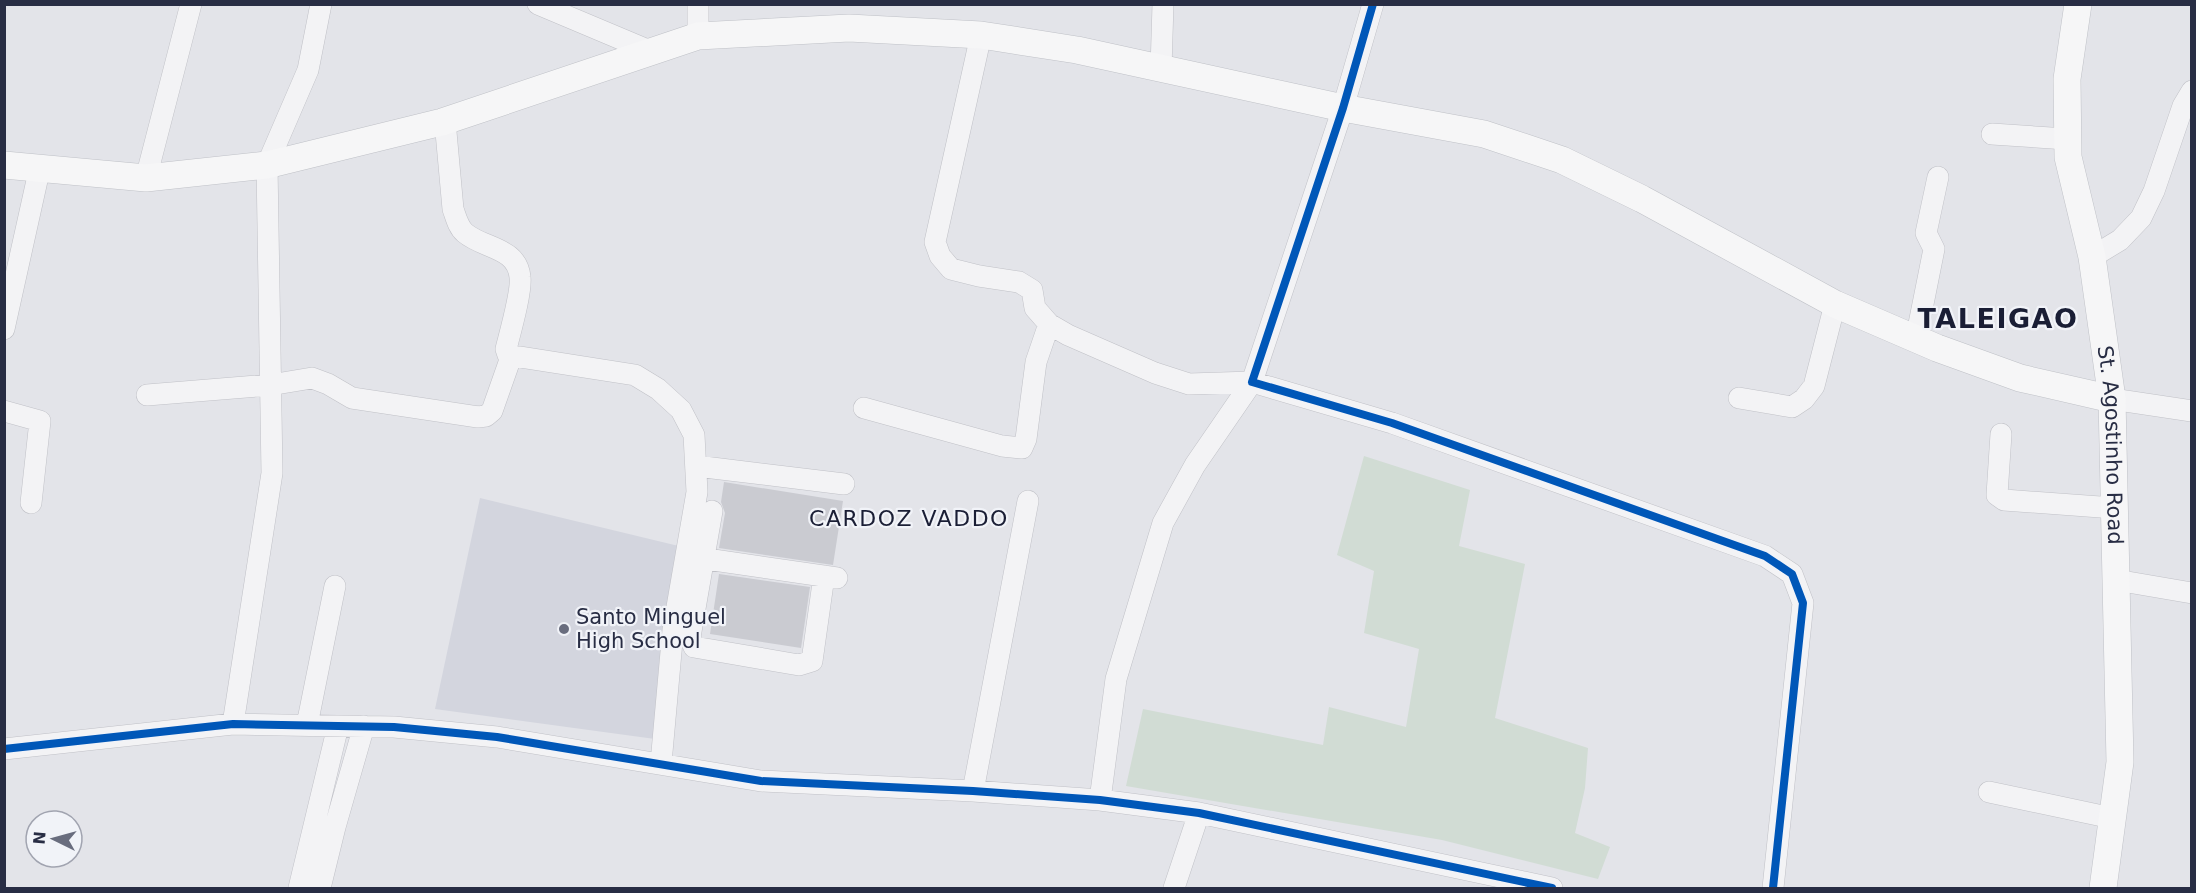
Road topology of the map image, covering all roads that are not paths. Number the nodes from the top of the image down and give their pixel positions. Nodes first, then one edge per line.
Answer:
1 (191, 4) edge
2 (321, 4) edge
3 (538, 4) edge
4 (698, 4) edge
5 (1163, 4) edge
6 (1373, 4) edge
7 (2078, 4) edge
8 (981, 35) junction
9 (698, 36) junction
10 (652, 52) junction
11 (1161, 69) junction
12 (2192, 91) edge
13 (1343, 108) junction
14 (445, 121) junction
15 (1992, 134) dead end
16 (2067, 139) junction
17 (4, 165) edge
18 (267, 165) junction
19 (40, 167) junction
20 (1938, 177) dead end
21 (146, 178) junction
22 (2092, 257) junction
23 (1835, 304) junction
24 (1049, 324) junction
25 (4, 329) edge
26 (1916, 339) junction
27 (511, 357) junction
28 (1252, 382) junction
29 (270, 385) junction
30 (147, 395) dead end
31 (1739, 398) dead end
32 (2112, 399) junction
33 (864, 408) dead end
34 (4, 411) edge
35 (2192, 411) edge
36 (2001, 434) dead end
37 (696, 466) junction
38 (844, 484) dead end
39 (1028, 501) dead end
40 (31, 503) dead end
41 (2114, 508) junction
42 (712, 511) dead end
43 (695, 557) junction
44 (2116, 580) junction
45 (335, 586) dead end
46 (2192, 592) edge
47 (233, 724) junction
48 (307, 725) junction
49 (338, 726) junction
50 (364, 726) junction
51 (4, 749) edge
52 (661, 763) junction
53 (973, 791) junction
54 (1989, 792) dead end
55 (1100, 800) junction
56 (1198, 813) junction
57 (2112, 818) junction
58 (299, 888) edge
59 (320, 888) edge
60 (1174, 888) edge
61 (1552, 888) edge
62 (1773, 888) edge
63 (2103, 888) edge

1 - 21 street
2 - 18 street
3 - 10 street
4 - 9 street
5 - 11 street
6 - 13 street
7 - 16 main road, St. Agostinho Road
8 - 9 main road
8 - 11 main road
8 - 24 street
9 - 10 main road
10 - 14 main road
11 - 13 main road
12 - 22 street
13 - 23 main road
13 - 28 street
14 - 18 main road
14 - 27 street
15 - 16 street
16 - 22 main road, St. Agostinho Road
17 - 19 main road
18 - 21 main road
18 - 29 street
19 - 21 main road
19 - 25 street
20 - 26 street
22 - 32 main road, St. Agostinho Road
23 - 26 main road
23 - 31 street
24 - 28 street
24 - 33 street
26 - 32 main road
27 - 29 street
27 - 37 street
28 - 55 street
28 - 62 street
29 - 30 street
29 - 47 street
32 - 35 street
32 - 41 main road, St. Agostinho Road
34 - 40 street
36 - 41 street
37 - 38 street
37 - 43 street
39 - 53 street
41 - 44 main road, St. Agostinho Road
42 - 43 street
43 - 43 street
43 - 52 street
44 - 46 street
44 - 57 main road, St. Agostinho Road
45 - 48 street
47 - 48 street
47 - 51 street
48 - 49 street
49 - 50 street
49 - 58 street
50 - 52 street
50 - 59 street
52 - 53 street
53 - 55 street
54 - 57 street
55 - 56 street
56 - 60 street
56 - 61 street
57 - 63 main road, St. Agostinho Road

